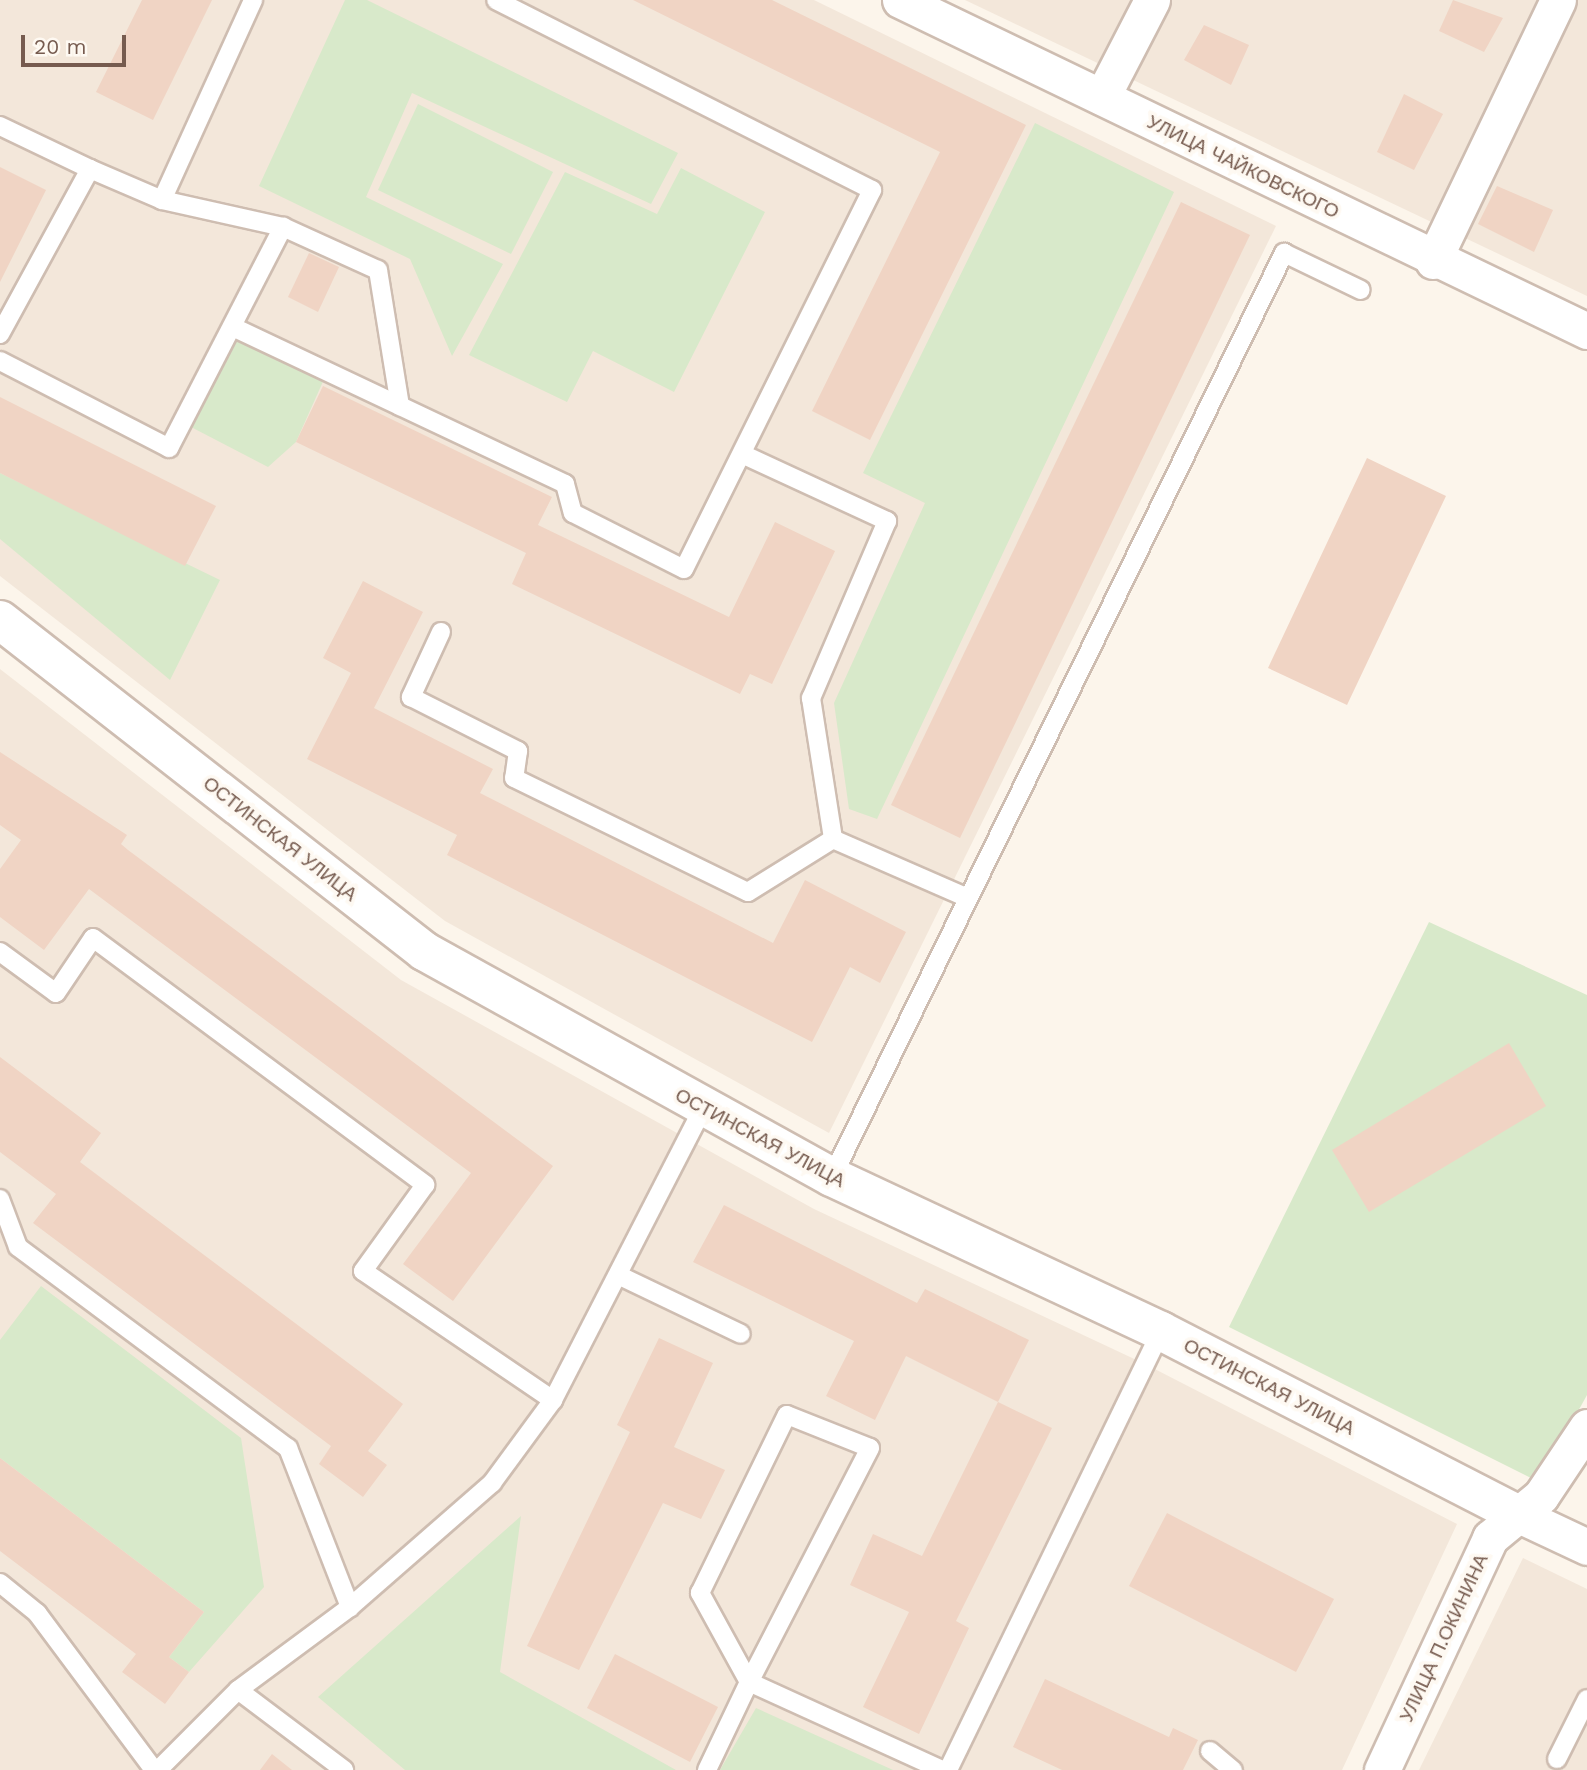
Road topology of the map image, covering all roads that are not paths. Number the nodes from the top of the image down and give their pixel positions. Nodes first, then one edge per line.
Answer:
1 (253, 0) edge
2 (496, 0) edge
3 (900, 0) edge
4 (1153, 0) edge
5 (1558, 0) edge
6 (1102, 97) junction
7 (0, 126) edge
8 (90, 169) junction
9 (162, 200) junction
10 (283, 227) junction
11 (1433, 261) junction
12 (1361, 290) dead end
13 (235, 328) junction
14 (1587, 331) edge
15 (0, 334) edge
16 (0, 361) edge
17 (400, 406) junction
18 (742, 454) junction
19 (0, 620) edge
20 (441, 632) dead end
21 (834, 839) junction
22 (968, 898) junction
23 (0, 952) edge
24 (702, 1110) junction
25 (832, 1177) junction
26 (0, 1199) edge
27 (618, 1275) junction
28 (1161, 1331) junction
29 (741, 1334) dead end
30 (553, 1400) junction
31 (1587, 1427) edge
32 (1517, 1514) junction
33 (1587, 1547) edge
34 (0, 1583) edge
35 (350, 1607) junction
36 (749, 1682) junction
37 (238, 1690) junction
38 (1587, 1699) edge
39 (1210, 1751) dead end
40 (1557, 1759) dead end
41 (156, 1770) edge
42 (344, 1770) edge
43 (707, 1770) edge
44 (942, 1770) edge
45 (948, 1770) edge
46 (1233, 1770) edge
47 (1382, 1770) edge

1 - 9 lane
2 - 18 lane
3 - 6 street, УЛИЦА ЧАЙКОВСКОГО
4 - 6 street
5 - 11 street
6 - 11 street, УЛИЦА ЧАЙКОВСКОГО
7 - 8 lane
8 - 9 lane
8 - 15 lane
9 - 10 lane
10 - 13 lane
10 - 17 lane
11 - 14 street, УЛИЦА ЧАЙКОВСКОГО
12 - 22 lane
13 - 16 lane
13 - 17 lane
17 - 18 lane
18 - 21 lane
19 - 24 street, ОСТИНСКАЯ УЛИЦА
20 - 21 lane
21 - 22 lane
22 - 25 lane
23 - 30 lane
24 - 25 street, ОСТИНСКАЯ УЛИЦА
24 - 27 lane
25 - 28 street, ОСТИНСКАЯ УЛИЦА
26 - 35 lane
27 - 29 lane
27 - 30 lane
28 - 32 street, ОСТИНСКАЯ УЛИЦА
28 - 45 lane
30 - 35 lane
31 - 32 street, УЛИЦА П.ОКИНИНА
32 - 33 street, ОСТИНСКАЯ УЛИЦА
32 - 47 street, УЛИЦА П.ОКИНИНА
34 - 41 lane
35 - 37 lane
36 - 36 lane
36 - 43 lane
36 - 44 lane
37 - 41 lane
37 - 42 lane
38 - 40 lane
39 - 46 lane

